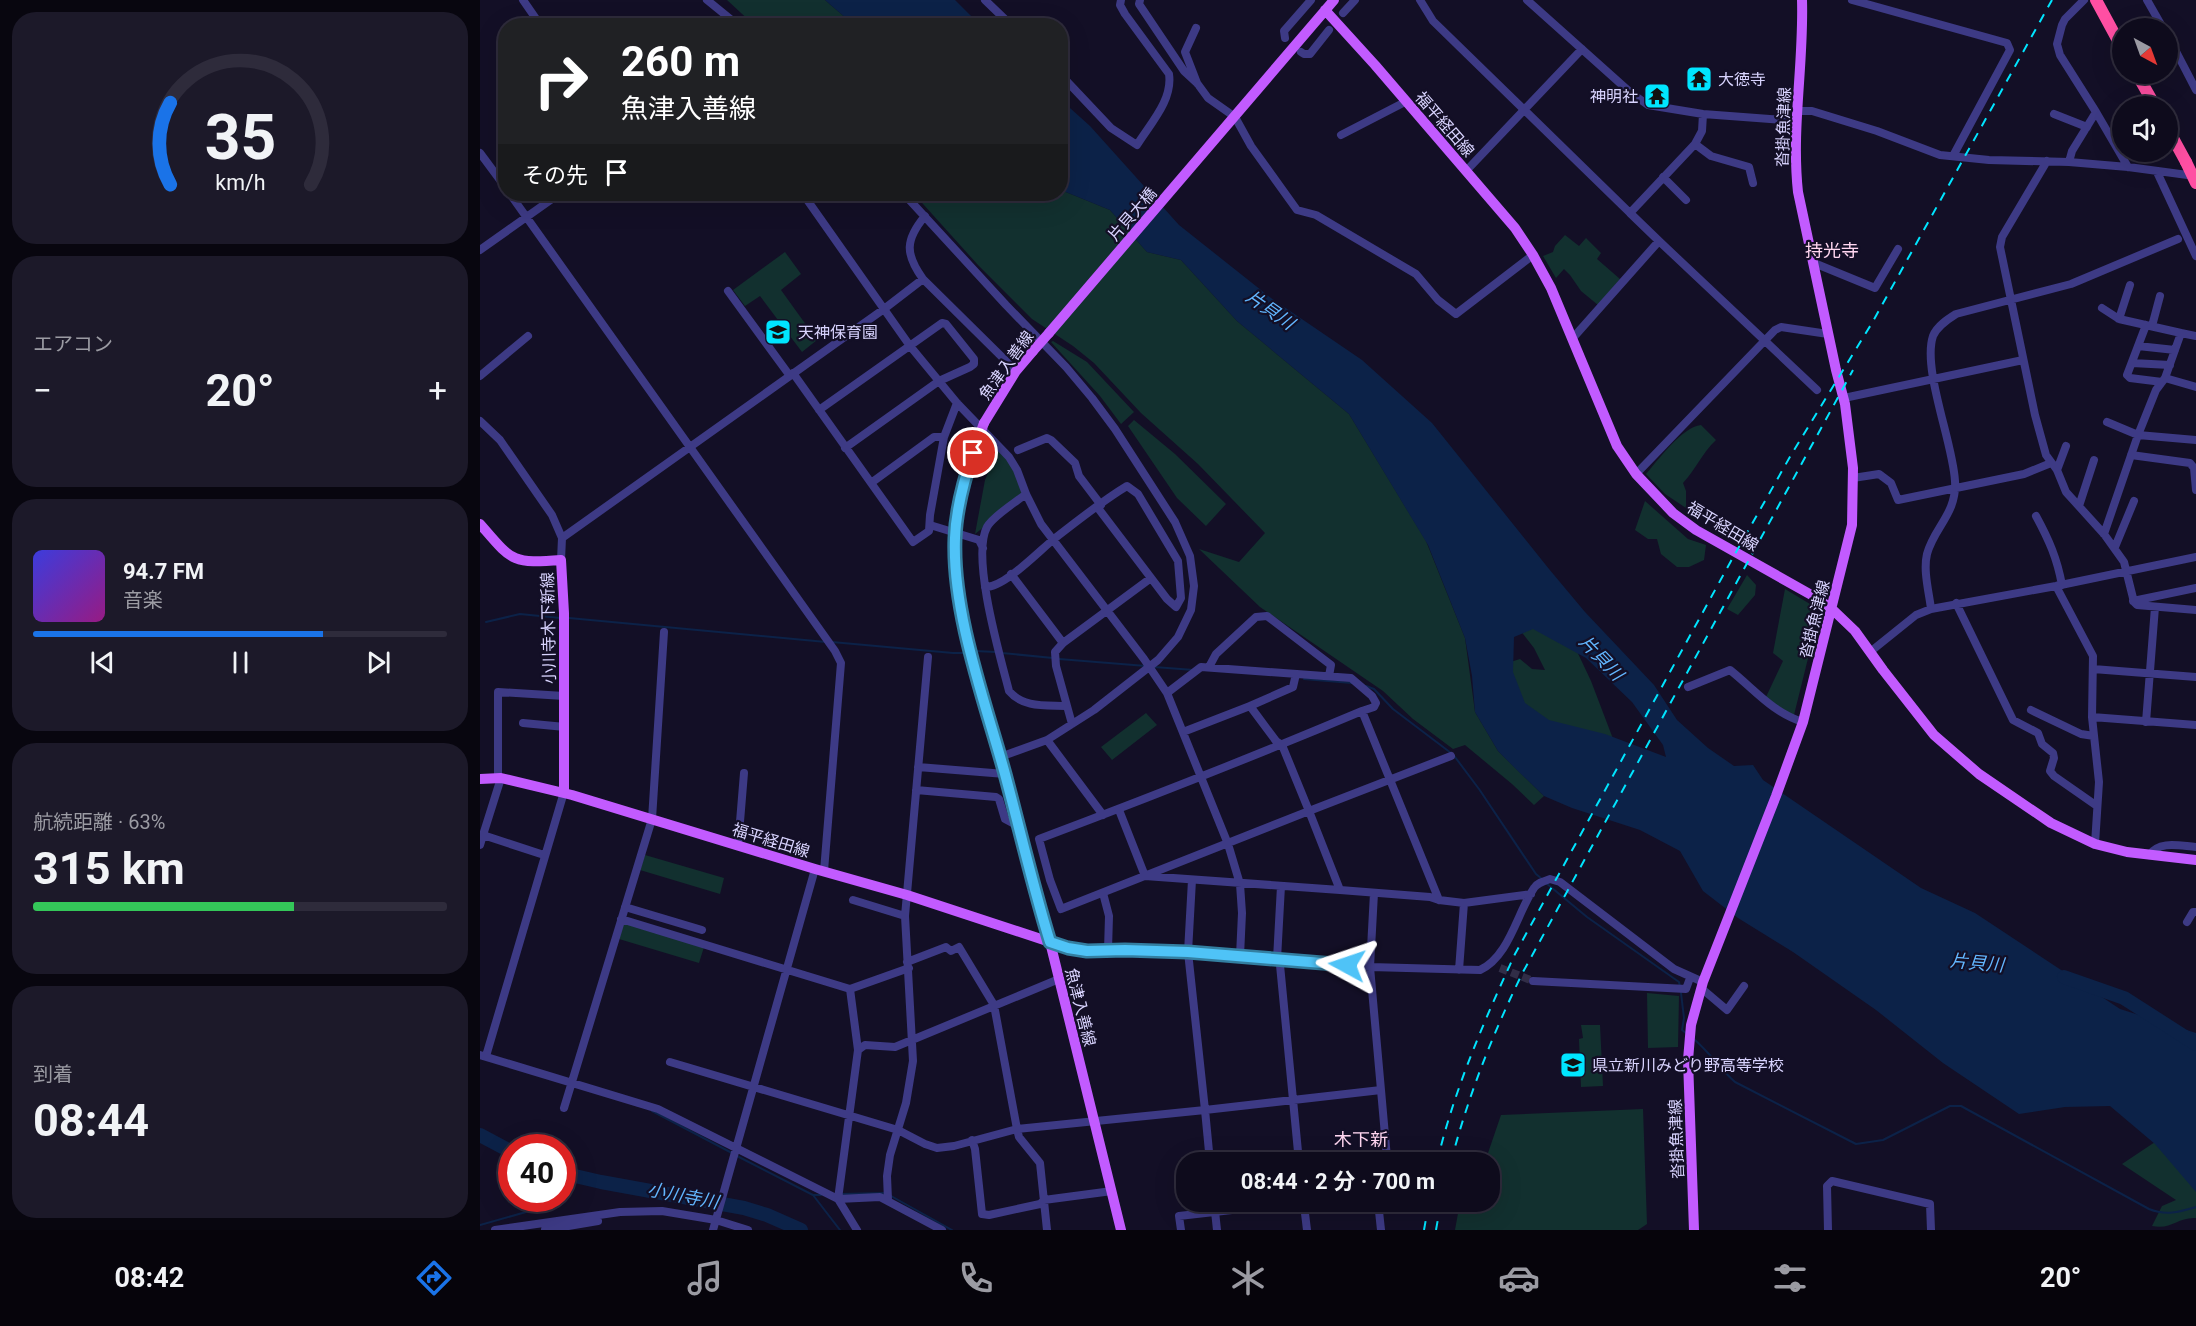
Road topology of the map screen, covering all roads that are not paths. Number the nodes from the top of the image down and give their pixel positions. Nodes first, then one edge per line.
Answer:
1 (523, 0) edge
2 (707, 0) edge
3 (985, 0) edge
4 (1121, 0) edge
5 (1311, 0) edge
6 (1334, 0) edge
7 (1355, 0) edge
8 (1420, 0) edge
9 (1527, 0) edge
10 (1802, 0) edge
11 (1852, 0) edge
12 (2084, 0) edge
13 (2147, 0) edge
14 (1138, 1) edge
15 (2097, 1) edge
16 (1880, 4) edge
17 (1325, 10) junction
18 (1343, 13) dead end
19 (535, 18) edge
20 (729, 18) edge
21 (1004, 18) edge
22 (2157, 18) edge
23 (1197, 28) dead end
24 (2112, 29) edge
25 (1329, 30) dead end
26 (1286, 39) dead end
27 (1582, 49) junction
28 (1301, 52) dead end
29 (2178, 55) edge
30 (1068, 82) edge
31 (1197, 83) junction
32 (2196, 90) edge
33 (1405, 102) junction
34 (1523, 110) junction
35 (2096, 112) junction
36 (1703, 114) junction
37 (2054, 114) dead end
38 (1796, 116) junction
39 (1232, 121) junction
40 (2087, 127) junction
41 (1341, 135) dead end
42 (1695, 144) junction
43 (2178, 147) edge
44 (480, 153) edge
45 (1953, 156) junction
46 (2047, 161) junction
47 (2069, 162) junction
48 (2128, 167) junction
49 (1466, 171) junction
50 (2157, 172) junction
51 (498, 177) edge
52 (1663, 177) junction
53 (2196, 177) edge
54 (1753, 183) dead end
55 (2196, 183) edge
56 (1686, 200) dead end
57 (515, 201) edge
58 (549, 201) edge
59 (808, 201) edge
60 (911, 201) edge
61 (1630, 213) junction
62 (925, 216) junction
63 (527, 217) junction
64 (2178, 239) dead end
65 (1659, 240) junction
66 (1898, 249) dead end
67 (480, 250) edge
68 (1533, 255) junction
69 (2196, 256) edge
70 (1814, 263) junction
71 (923, 279) junction
72 (2130, 285) dead end
73 (728, 291) dead end
74 (2160, 296) dead end
75 (2011, 300) junction
76 (2102, 308) dead end
77 (884, 309) junction
78 (2119, 319) junction
79 (1057, 323) joint
80 (2149, 326) junction
81 (2181, 333) junction
82 (1828, 334) junction
83 (528, 336) dead end
84 (2196, 336) edge
85 (1572, 339) junction
86 (1764, 341) junction
87 (910, 345) junction
88 (2138, 346) junction
89 (2175, 350) junction
90 (2023, 360) junction
91 (2132, 363) junction
92 (2170, 365) junction
93 (1016, 371) junction
94 (791, 375) junction
95 (480, 376) edge
96 (1933, 378) junction
97 (2163, 380) junction
98 (939, 381) junction
99 (2196, 387) edge
100 (1817, 390) dead end
101 (1844, 398) junction
102 (957, 403) junction
103 (819, 410) junction
104 (480, 421) edge
105 (2108, 422) dead end
106 (2138, 435) junction
107 (944, 437) junction
108 (2196, 440) edge
109 (2066, 446) dead end
110 (689, 448) junction
111 (845, 448) junction
112 (1018, 450) dead end
113 (2131, 455) junction
114 (2094, 460) dead end
115 (2054, 466) junction
116 (1636, 474) junction
117 (1853, 478) junction
118 (871, 483) junction
119 (1955, 489) junction
120 (2196, 489) edge
121 (1026, 494) junction
122 (2134, 501) dead end
123 (1099, 506) junction
124 (2079, 506) junction
125 (2036, 516) dead end
126 (480, 524) edge
127 (930, 525) junction
128 (2104, 534) junction
129 (562, 537) junction
130 (1054, 539) junction
131 (2115, 547) junction
132 (983, 548) junction
133 (2196, 557) edge
134 (561, 560) junction
135 (2127, 571) junction
136 (1011, 574) junction
137 (1151, 578) junction
138 (985, 586) junction
139 (2059, 586) junction
140 (2196, 588) edge
141 (2133, 601) junction
142 (1956, 603) junction
143 (2155, 607) junction
144 (1832, 609) junction
145 (1931, 609) junction
146 (2196, 610) edge
147 (1108, 611) junction
148 (664, 632) dead end
149 (1063, 643) junction
150 (1870, 652) junction
151 (928, 657) dead end
152 (1150, 667) junction
153 (1209, 667) junction
154 (2093, 669) junction
155 (1296, 674) junction
156 (2150, 674) junction
157 (1329, 676) junction
158 (2196, 677) edge
159 (1688, 687) dead end
160 (1167, 693) junction
161 (564, 696) junction
162 (1066, 706) junction
163 (1250, 706) junction
164 (2031, 710) dead end
165 (1362, 711) junction
166 (2092, 717) junction
167 (1803, 722) junction
168 (2146, 722) junction
169 (522, 723) dead end
170 (1072, 724) junction
171 (2196, 725) edge
172 (565, 727) junction
173 (1183, 732) junction
174 (2094, 736) junction
175 (1047, 740) junction
176 (1282, 745) junction
177 (1451, 756) dead end
178 (1000, 757) junction
179 (918, 767) junction
180 (744, 773) dead end
181 (1005, 774) junction
182 (480, 778) edge
183 (500, 778) junction
184 (1200, 778) junction
185 (1390, 780) junction
186 (916, 790) junction
187 (564, 792) junction
188 (2097, 806) junction
189 (1119, 810) junction
190 (1309, 811) junction
191 (1103, 815) junction
192 (652, 819) junction
193 (483, 824) edge
194 (1020, 826) junction
195 (483, 835) junction
196 (1227, 844) junction
197 (2095, 844) junction
198 (480, 845) edge
199 (738, 846) junction
200 (2196, 847) edge
201 (544, 855) junction
202 (2155, 855) junction
203 (2196, 858) edge
204 (819, 870) junction
205 (1145, 876) junction
206 (1192, 880) junction
207 (1240, 884) junction
208 (1281, 886) junction
209 (1340, 890) junction
210 (1103, 893) junction
211 (1374, 893) junction
212 (1532, 894) junction
213 (907, 895) junction
214 (853, 900) dead end
215 (1439, 900) junction
216 (1464, 903) junction
217 (625, 907) junction
218 (2196, 912) edge
219 (905, 916) junction
220 (621, 920) junction
221 (2187, 922) dead end
222 (702, 930) dead end
223 (1050, 942) junction
224 (1108, 950) junction
225 (1188, 952) junction
226 (1240, 956) junction
227 (1277, 959) junction
228 (908, 965) junction
229 (1370, 967) junction
230 (787, 969) junction
231 (1459, 970) junction
232 (1690, 978) junction
233 (1059, 979) junction
234 (1533, 981) tunnel mouth
235 (1702, 985) junction
236 (1744, 986) dead end
237 (850, 989) junction
238 (994, 1005) junction
239 (912, 1039) junction
240 (858, 1050) junction
241 (483, 1056) edge
242 (670, 1062) dead end
243 (571, 1082) junction
244 (755, 1086) junction
245 (1381, 1090) junction
246 (1293, 1100) junction
247 (564, 1108) dead end
248 (1205, 1110) junction
249 (849, 1115) junction
250 (1094, 1120) junction
251 (1017, 1129) junction
252 (898, 1130) junction
253 (972, 1140) junction
254 (736, 1149) junction
255 (1209, 1152) edge
256 (1298, 1152) edge
257 (1386, 1152) edge
258 (1112, 1191) junction
259 (838, 1199) junction
260 (888, 1200) junction
261 (1044, 1200) junction
262 (1215, 1212) joint
263 (1305, 1212) edge
264 (1379, 1212) edge
265 (598, 1221) dead end
266 (715, 1225) edge
267 (495, 1230) edge
268 (545, 1230) edge
269 (748, 1230) edge
270 (857, 1230) edge
271 (942, 1230) edge
272 (1047, 1230) edge
273 (1121, 1230) edge
274 (1181, 1230) edge
275 (1217, 1230) edge
276 (1307, 1230) edge
277 (1381, 1230) edge
278 (1694, 1230) edge
279 (1828, 1230) edge
280 (1931, 1230) edge

1 - 19 street
2 - 20 street
3 - 21 street
4 - 30 street
5 - 26 street
6 - 17 main road
7 - 18 street
8 - 34 street
9 - 27 street
10 - 38 main road, 沓掛魚津線
11 - 16 street
12 - 35 street
13 - 22 street
14 - 31 street
15 - 24 highway
16 - 45 street
17 - 33 main road, 福平経田線
17 - 39 main road
23 - 31 street
25 - 28 street
27 - 34 street
27 - 36 street
29 - 32 street
31 - 39 street
33 - 41 street
33 - 49 main road, 福平経田線
34 - 49 street
34 - 61 street
35 - 40 street
35 - 48 street
36 - 38 street
36 - 42 street
37 - 40 street
38 - 45 street
38 - 70 main road, 沓掛魚津線
39 - 68 street
39 - 79 main road, 片貝大橋
40 - 47 street
42 - 52 street
42 - 54 street
43 - 55 highway, bridge
44 - 51 street
45 - 46 street
46 - 47 street
46 - 75 street
47 - 48 street
48 - 50 street
49 - 68 main road, 福平経田線
50 - 53 street
50 - 69 street
52 - 56 street
52 - 61 street
57 - 63 street
58 - 63 street
59 - 77 street
60 - 62 street
61 - 65 street
62 - 71 street
62 - 152 street
63 - 67 street
63 - 110 street
64 - 75 street
65 - 85 street
65 - 86 street
66 - 70 street
68 - 85 main road, 福平経田線
70 - 82 main road, 沓掛魚津線
71 - 77 street
71 - 93 street
72 - 78 street
73 - 94 street
74 - 80 street
75 - 90 street
75 - 96 street
76 - 78 street
77 - 87 street
77 - 94 street
78 - 80 street
79 - 93 main road, 魚津入善線, bridge
80 - 81 street
80 - 88 street
81 - 84 street
81 - 89 street
82 - 86 street
82 - 101 main road, 沓掛魚津線
83 - 95 street
85 - 116 main road, 福平経田線
86 - 100 street
86 - 116 street
87 - 98 street
87 - 98 street
87 - 103 street
88 - 89 street
88 - 91 street
89 - 92 street
90 - 96 street
90 - 115 street
91 - 92 street
91 - 97 street
92 - 97 street
93 - 178 main road, 魚津入善線, bridge
94 - 103 street
94 - 110 street
96 - 101 street
96 - 119 street
97 - 99 street
97 - 106 street
98 - 102 street
98 - 111 street
101 - 117 main road, 沓掛魚津線
102 - 107 street
102 - 121 street
103 - 111 street
104 - 129 street
105 - 106 street
106 - 108 street
106 - 113 street
107 - 118 street
107 - 127 street
109 - 115 street
110 - 129 street
110 - 204 street
111 - 118 street
112 - 123 street
113 - 120 street
113 - 128 street
114 - 124 street
115 - 119 street
115 - 124 street
116 - 144 main road, 福平経田線
117 - 119 street
117 - 144 main road, 沓掛魚津線
118 - 127 street
119 - 145 street
121 - 130 street
121 - 132 street
122 - 131 street
123 - 130 street
123 - 137 street
123 - 137 street
124 - 128 street
125 - 139 street
126 - 134 main road, 小川寺木下新線
127 - 132 street
128 - 131 street
129 - 134 street
130 - 136 street
130 - 147 street
131 - 135 street
132 - 138 street
133 - 135 street
134 - 161 main road, 小川寺木下新線
135 - 139 street
135 - 141 street
136 - 138 street
136 - 149 street
137 - 147 street
138 - 162 street
139 - 142 street
139 - 154 street
140 - 141 street
141 - 143 street
142 - 145 street
142 - 188 street
143 - 146 street
143 - 156 street
144 - 150 main road, 福平経田線
144 - 167 main road, 沓掛魚津線
145 - 150 street
147 - 149 street
147 - 152 street
148 - 192 street
149 - 162 street
150 - 197 main road, 福平経田線
151 - 179 street
152 - 160 street
152 - 170 street
153 - 155 street
153 - 157 street
153 - 160 street
154 - 156 street
154 - 166 street
155 - 157 street
155 - 163 street
156 - 158 street
156 - 168 street
157 - 165 street
159 - 167 street
160 - 173 street
161 - 172 main road, 小川寺木下新線
161 - 183 street
162 - 170 street
163 - 173 street
163 - 176 street
164 - 174 street
165 - 176 street
165 - 185 street
166 - 168 street
166 - 174 street
167 - 235 main road, 沓掛魚津線
168 - 171 street
169 - 172 street
170 - 175 street
172 - 187 main road, 小川寺木下新線
173 - 184 street
174 - 188 street
175 - 178 street
175 - 191 street
176 - 184 street
176 - 190 street
177 - 185 street
178 - 181 main road, 魚津入善線
179 - 181 street
179 - 186 street
180 - 199 street
181 - 194 main road, 魚津入善線
182 - 183 main road, 福平経田線
183 - 187 main road, 福平経田線
183 - 193 street
184 - 189 street
184 - 196 street
185 - 190 street
185 - 215 street
186 - 194 street
186 - 213 street
187 - 192 main road, 福平経田線
187 - 201 street
188 - 197 street
189 - 191 street
189 - 205 street
190 - 196 street
190 - 209 street
191 - 210 street
192 - 199 main road, 福平経田線
192 - 217 street
193 - 195 street
194 - 223 main road, 魚津入善線
195 - 198 street
195 - 201 street
196 - 205 street
196 - 207 street
197 - 202 main road, 福平経田線
199 - 204 main road, 福平経田線
200 - 202 street
201 - 241 street
202 - 203 main road, 福平経田線
204 - 213 main road, 福平経田線
204 - 230 street
205 - 206 street
205 - 210 street
206 - 207 street
206 - 225 street
207 - 208 street
207 - 226 street
208 - 209 street
208 - 227 street
209 - 211 street
210 - 224 street
211 - 215 street
211 - 229 street
212 - 216 street
212 - 231 street
212 - 232 street
213 - 219 street
213 - 223 main road, 福平経田線
214 - 219 street
215 - 216 street
216 - 231 street
217 - 220 street
217 - 222 street
218 - 221 street
219 - 228 street
220 - 230 street
220 - 243 street
223 - 224 street
223 - 233 main road, 魚津入善線
224 - 225 street
225 - 226 street
225 - 248 street
226 - 227 street
227 - 229 street
227 - 246 street
228 - 237 street
228 - 238 street
228 - 239 street
229 - 231 street
229 - 245 street
230 - 237 street
230 - 244 street
232 - 234 street
232 - 235 street
233 - 238 street
233 - 250 main road, 魚津入善線
235 - 236 street
235 - 278 main road, 沓掛魚津線
237 - 240 street
238 - 239 street
238 - 251 street
239 - 240 street
239 - 252 street
240 - 249 street
241 - 243 street
242 - 244 street
243 - 247 street
243 - 254 street
244 - 249 street
244 - 254 street
245 - 246 street
245 - 257 street
246 - 248 street
246 - 256 street
248 - 250 street
248 - 255 street
249 - 252 street
249 - 259 street
250 - 251 street
250 - 258 main road, 魚津入善線
251 - 253 street
251 - 261 street
252 - 253 street
252 - 260 street
253 - 261 street
254 - 259 street
254 - 266 street
258 - 261 street
258 - 273 main road, 魚津入善線
259 - 260 street
259 - 270 street
260 - 271 street
261 - 272 street
262 - 274 street
262 - 275 street
263 - 276 street
264 - 277 street
265 - 268 street
266 - 267 street
266 - 269 street
279 - 280 street

